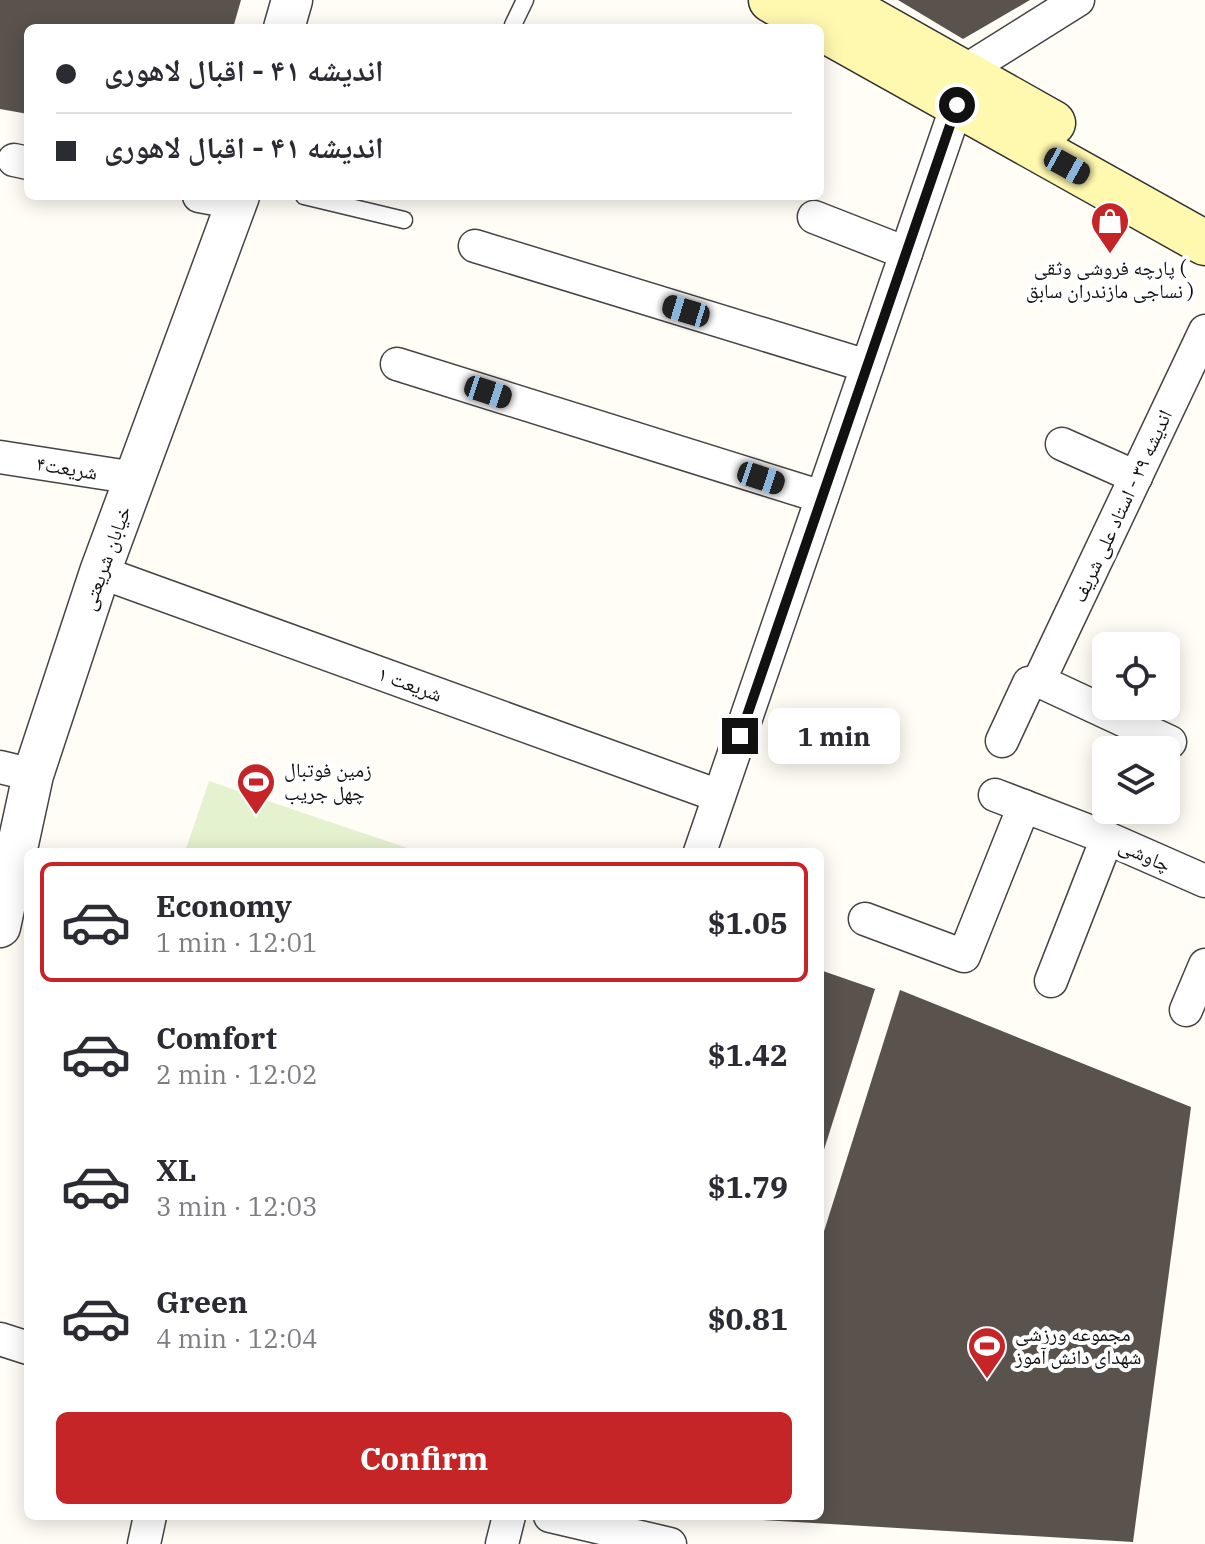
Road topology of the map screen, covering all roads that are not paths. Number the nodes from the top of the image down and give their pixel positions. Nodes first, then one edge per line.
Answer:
1 (292, 0) edge
2 (525, 0) edge
3 (771, 0) edge
4 (835, 0) edge
5 (1078, 0) edge
6 (285, 24) edge
7 (513, 24) edge
8 (822, 24) edge
9 (824, 25) edge
10 (960, 89) junction
11 (238, 200) edge
12 (321, 200) edge
13 (1205, 209) edge
14 (814, 217) dead end
15 (404, 220) dead end
16 (1205, 243) edge
17 (475, 246) dead end
18 (906, 253) junction
19 (1205, 331) edge
20 (397, 364) dead end
21 (867, 366) junction
22 (1062, 444) dead end
23 (0, 457) edge
24 (1136, 477) junction
25 (135, 478) junction
26 (822, 497) junction
27 (100, 572) junction
28 (1039, 681) junction
29 (1157, 736) edge
30 (1002, 741) dead end
31 (16, 771) edge
32 (719, 796) junction
33 (1107, 838) junction
34 (701, 848) edge
35 (1205, 881) edge
36 (865, 919) dead end
37 (0, 927) edge
38 (1205, 965) edge
39 (1051, 981) dead end
40 (1186, 1010) dead end
41 (0, 1339) edge
42 (24, 1347) edge
43 (149, 1520) edge
44 (508, 1520) edge
45 (567, 1520) edge
46 (144, 1544) edge
47 (502, 1544) edge
48 (670, 1544) edge

1 - 6 street
2 - 7 lane
3 - 8 main road
4 - 10 main road
5 - 10 street
9 - 10 main road
10 - 13 main road
10 - 16 main road
10 - 18 street
11 - 25 street, خیابان شریعتی
12 - 15 lane
14 - 18 street
17 - 21 street
18 - 21 street
19 - 24 street, اندیشه ۳۹ - استاد علی شریف
20 - 26 street
21 - 26 street
22 - 24 street
23 - 25 street, شریعت۴
24 - 28 street, اندیشه ۳۹ - استاد علی شریف
25 - 27 street, خیابان شریعتی
26 - 32 street
27 - 31 street, خیابان شریعتی
27 - 32 street, شریعت ۱
28 - 29 street
28 - 30 street, اندیشه ۳۹ - استاد علی شریف
31 - 37 street, خیابان شریعتی
32 - 34 street
33 - 35 street, چاوشی
33 - 36 street, چاوشی
33 - 39 street
38 - 40 street
41 - 42 street
43 - 46 street
44 - 47 street
45 - 48 street

